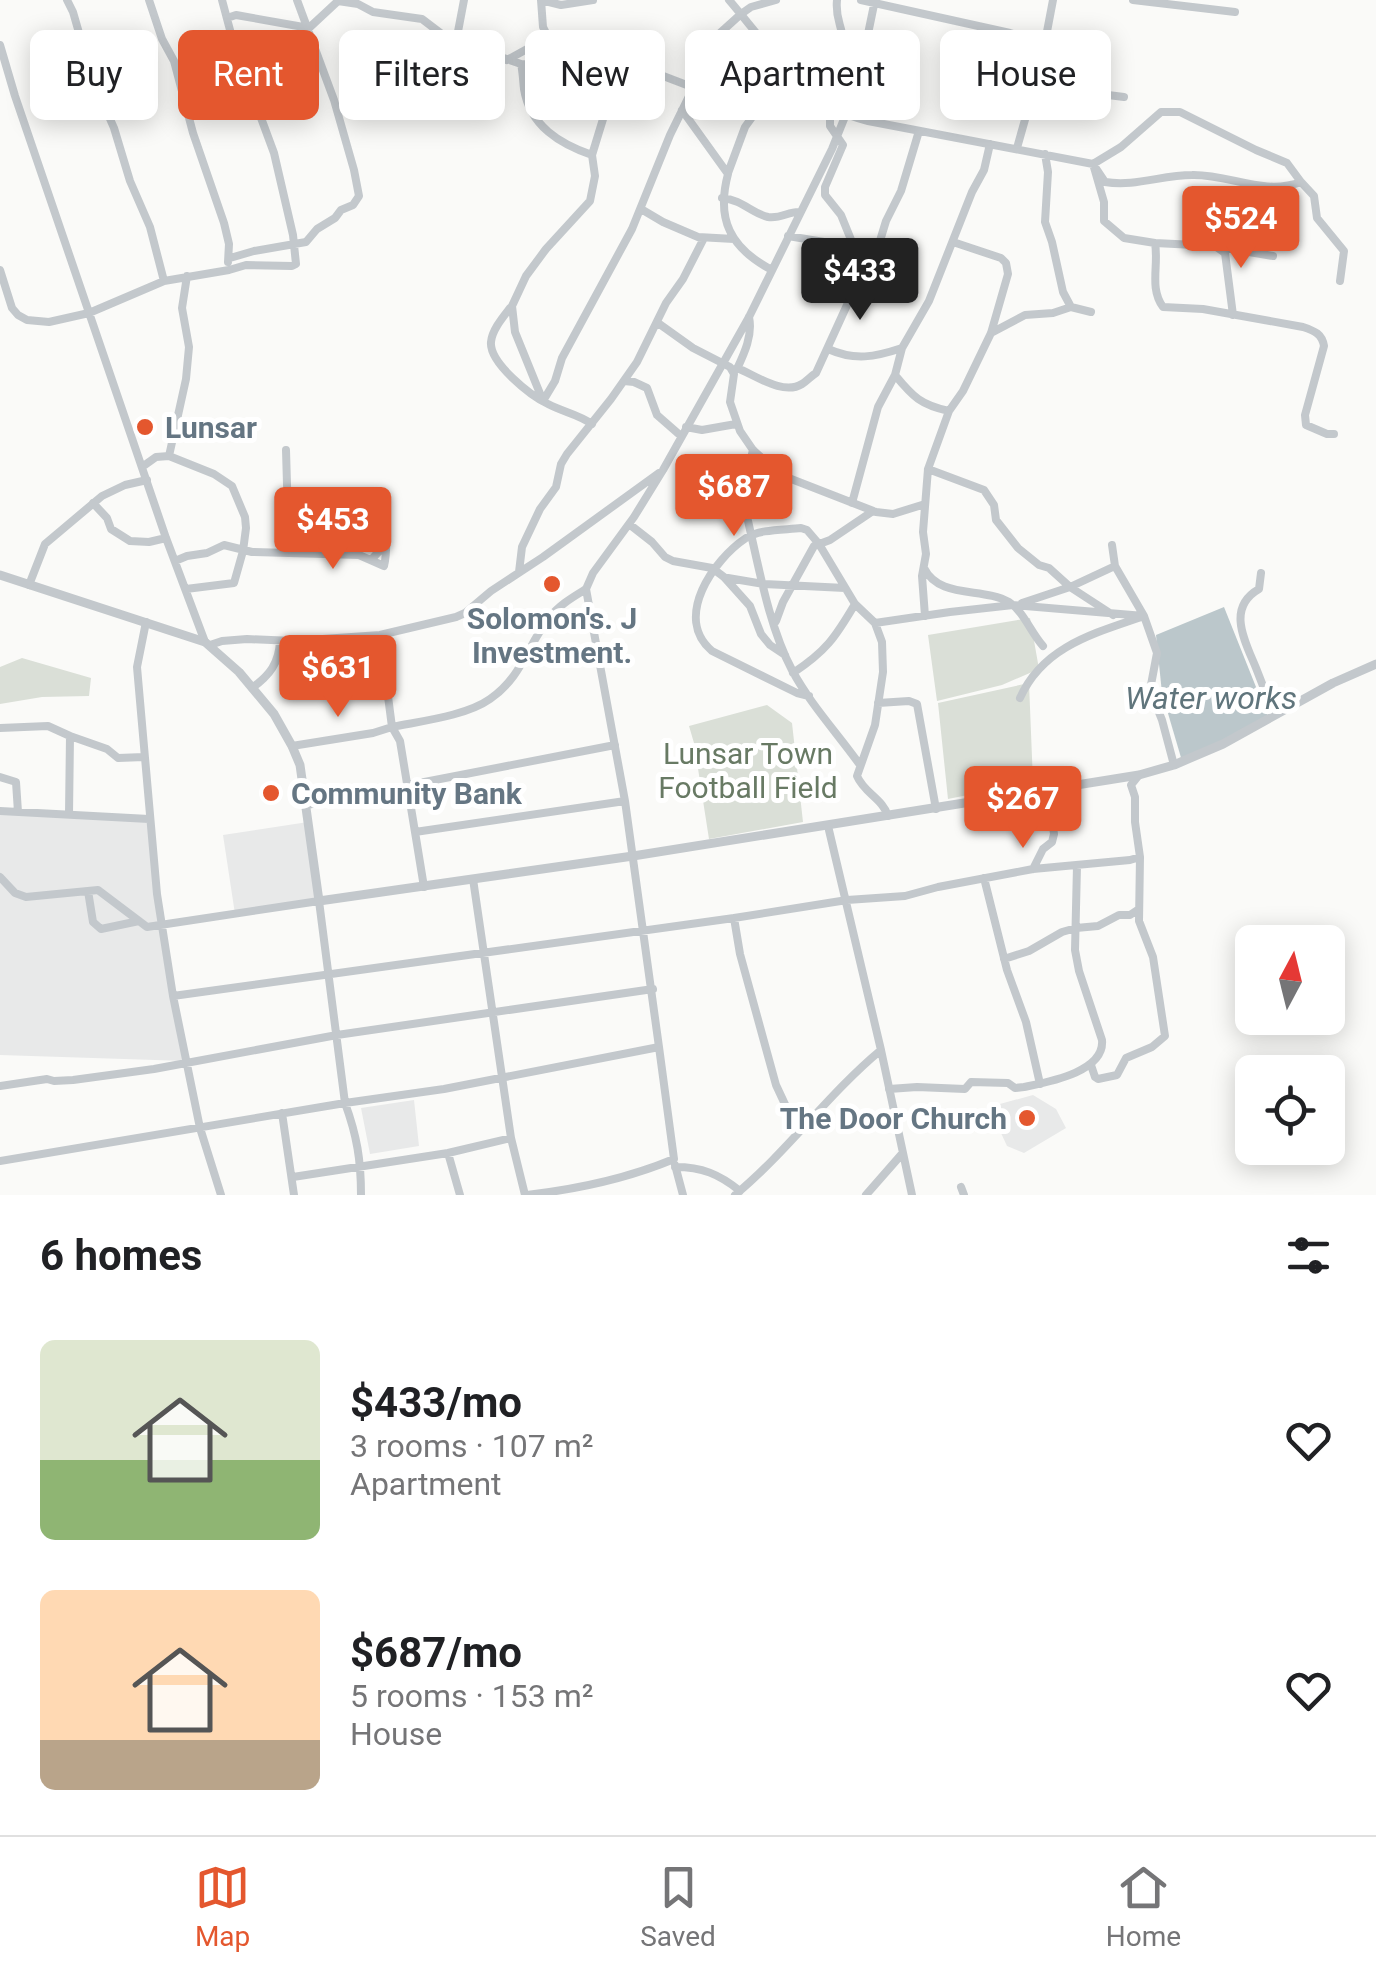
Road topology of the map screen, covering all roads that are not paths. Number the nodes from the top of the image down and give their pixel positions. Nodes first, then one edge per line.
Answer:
1 (67, 0) edge
2 (149, 0) edge
3 (222, 0) edge
4 (297, 0) edge
5 (338, 0) edge
6 (464, 0) edge
7 (593, 0) edge
8 (729, 0) edge
9 (776, 0) edge
10 (837, 0) edge
11 (860, 0) edge
12 (1053, 0) edge
13 (1133, 0) edge
14 (875, 2) edge
15 (1234, 12) dead end
16 (740, 14) junction
17 (227, 18) junction
18 (308, 28) junction
19 (435, 30) edge
20 (458, 30) edge
21 (544, 30) edge
22 (723, 30) edge
23 (754, 30) edge
24 (841, 30) edge
25 (869, 30) edge
26 (997, 30) edge
27 (1048, 30) edge
28 (0, 44) edge
29 (525, 50) edge
30 (507, 60) joint
31 (521, 64) junction
32 (525, 64) edge
33 (1111, 95) edge
34 (1124, 97) dead end
35 (685, 103) edge
36 (682, 110) junction
37 (604, 120) edge
38 (749, 120) edge
39 (830, 120) edge
40 (841, 120) edge
41 (866, 120) edge
42 (1024, 120) edge
43 (918, 130) junction
44 (837, 136) junction
45 (990, 144) junction
46 (1016, 148) junction
47 (1046, 154) junction
48 (592, 156) junction
49 (1094, 164) junction
50 (728, 174) junction
51 (1301, 182) junction
52 (722, 198) junction
53 (641, 208) junction
54 (800, 212) junction
55 (788, 236) junction
56 (704, 238) junction
57 (734, 239) junction
58 (953, 242) junction
59 (1155, 242) junction
60 (295, 245) junction
61 (1215, 246) junction
62 (857, 248) junction
63 (1274, 256) dead end
64 (230, 258) junction
65 (239, 266) junction
66 (0, 270) edge
67 (772, 270) junction
68 (222, 271) junction
69 (187, 276) junction
70 (164, 281) junction
71 (1340, 281) dead end
72 (512, 306) junction
73 (1071, 307) junction
74 (1092, 312) dead end
75 (89, 313) junction
76 (1233, 315) junction
77 (658, 323) junction
78 (991, 334) junction
79 (902, 348) junction
80 (828, 349) junction
81 (733, 367) junction
82 (895, 375) junction
83 (624, 381) junction
84 (543, 402) junction
85 (949, 412) junction
86 (592, 424) junction
87 (736, 424) junction
88 (684, 432) junction
89 (1334, 434) dead end
90 (286, 450) dead end
91 (753, 450) junction
92 (169, 456) junction
93 (142, 467) junction
94 (928, 469) junction
95 (663, 470) junction
96 (147, 480) junction
97 (93, 503) junction
98 (852, 503) junction
99 (925, 504) junction
100 (874, 511) junction
101 (387, 518) dead end
102 (629, 524) junction
103 (752, 534) junction
104 (166, 538) junction
105 (818, 544) junction
106 (1112, 545) dead end
107 (243, 551) junction
108 (289, 553) junction
109 (175, 561) junction
110 (1116, 566) junction
111 (712, 568) junction
112 (924, 568) junction
113 (520, 572) junction
114 (1261, 572) dead end
115 (0, 575) edge
116 (724, 577) junction
117 (30, 584) junction
118 (764, 584) junction
119 (792, 585) junction
120 (1070, 586) junction
121 (845, 588) junction
122 (186, 589) junction
123 (586, 589) junction
124 (854, 604) junction
125 (1013, 605) junction
126 (1112, 614) junction
127 (925, 616) junction
128 (1144, 616) junction
129 (146, 622) junction
130 (874, 623) junction
131 (776, 625) junction
132 (380, 635) junction
133 (280, 641) junction
134 (208, 643) junction
135 (1043, 646) dead end
136 (785, 656) junction
137 (1376, 664) edge
138 (794, 673) junction
139 (252, 688) junction
140 (809, 696) junction
141 (1020, 698) dead end
142 (878, 703) junction
143 (1274, 714) junction
144 (0, 728) edge
145 (392, 728) junction
146 (70, 736) junction
147 (615, 745) junction
148 (292, 746) junction
149 (144, 757) junction
150 (1174, 764) junction
151 (860, 765) junction
152 (1139, 775) junction
153 (0, 777) edge
154 (409, 787) junction
155 (1067, 788) junction
156 (625, 801) junction
157 (306, 805) junction
158 (936, 809) junction
159 (0, 811) edge
160 (18, 812) junction
161 (69, 814) junction
162 (888, 816) junction
163 (149, 819) junction
164 (828, 826) junction
165 (416, 832) junction
166 (633, 856) junction
167 (1140, 856) junction
168 (1077, 866) junction
169 (1033, 868) junction
170 (0, 877) edge
171 (984, 878) junction
172 (473, 880) junction
173 (424, 887) junction
174 (88, 890) junction
175 (847, 900) junction
176 (320, 901) junction
177 (1139, 909) junction
178 (734, 918) junction
179 (138, 921) junction
180 (162, 926) junction
181 (1076, 928) junction
182 (644, 930) junction
183 (484, 952) junction
184 (1004, 958) junction
185 (329, 974) junction
186 (653, 990) junction
187 (173, 996) junction
188 (493, 1012) junction
189 (337, 1036) junction
190 (659, 1047) junction
191 (881, 1050) junction
192 (186, 1062) junction
193 (1091, 1065) junction
194 (503, 1078) junction
195 (1040, 1084) junction
196 (0, 1086) edge
197 (890, 1090) junction
198 (345, 1103) junction
199 (282, 1113) junction
200 (804, 1127) junction
201 (200, 1128) junction
202 (511, 1138) junction
203 (448, 1153) junction
204 (902, 1155) junction
205 (0, 1160) edge
206 (675, 1163) junction
207 (361, 1166) junction
208 (293, 1177) junction
209 (582, 1191) edge
210 (737, 1193) edge
211 (221, 1195) edge
212 (294, 1195) edge
213 (360, 1195) edge
214 (460, 1195) edge
215 (526, 1195) edge
216 (683, 1195) edge
217 (866, 1195) edge
218 (912, 1195) edge

1 - 70 street
2 - 64 street
3 - 17 street
4 - 18 street
5 - 18 street
5 - 19 street
6 - 20 street
7 - 21 street
8 - 16 street
9 - 16 street
10 - 24 street
11 - 14 street
12 - 27 street
13 - 15 street
14 - 25 street
14 - 26 street
16 - 22 street
16 - 23 street
17 - 18 street
17 - 60 street
18 - 60 street
28 - 75 street
29 - 30 street
30 - 31 street
31 - 32 street
31 - 48 street
33 - 34 street
35 - 36 street
36 - 50 street
36 - 53 street
37 - 48 street
38 - 50 street
39 - 44 street
40 - 44 street
41 - 43 street
42 - 46 street
43 - 45 street
43 - 62 street
44 - 54 street
44 - 62 street
45 - 46 street
45 - 58 street
46 - 47 street
47 - 49 street
47 - 73 street
48 - 72 street
49 - 51 street
49 - 51 street
49 - 59 street
50 - 52 street
51 - 71 street
52 - 54 street
52 - 57 street
53 - 56 street
53 - 84 street
54 - 55 street
55 - 62 street
55 - 67 street
56 - 57 street
56 - 77 street
57 - 67 street
58 - 78 street
58 - 79 street
59 - 61 street
59 - 76 street
60 - 64 street
60 - 65 street
61 - 63 street
61 - 76 street
62 - 80 street
64 - 65 street
64 - 68 street
65 - 68 street
66 - 75 street
67 - 81 street
68 - 69 street
69 - 70 street
69 - 92 street
70 - 75 street
72 - 84 street
72 - 84 street
73 - 74 street
73 - 78 street
75 - 93 street
76 - 89 street
77 - 81 street
77 - 83 street
78 - 85 street
79 - 80 street
79 - 82 street
80 - 81 street
81 - 87 street
81 - 88 street
82 - 85 street
82 - 98 street
83 - 86 street
83 - 88 street
84 - 86 street
85 - 94 street
86 - 113 street
87 - 88 street
87 - 91 street
88 - 95 street
90 - 108 street
91 - 98 street
91 - 103 street
92 - 93 street
92 - 107 street
93 - 96 street
94 - 99 street
94 - 120 street
95 - 102 street
95 - 113 street
96 - 97 street
96 - 104 street
97 - 104 street
97 - 117 street
98 - 100 street
99 - 100 street
99 - 112 street
100 - 105 street
101 - 108 street
102 - 111 street
102 - 123 street
103 - 105 street
103 - 111 street
103 - 118 street
104 - 109 street
105 - 119 street
105 - 121 street
106 - 110 street
107 - 108 street
107 - 109 street
107 - 122 street
109 - 122 street
110 - 120 street
110 - 128 street
111 - 116 street
111 - 140 street
112 - 125 street
112 - 127 street
113 - 132 street
114 - 143 street
115 - 117 street
116 - 118 street
116 - 136 street
117 - 129 street
118 - 119 street
118 - 131 street
119 - 121 street
119 - 131 street
120 - 125 street
120 - 126 street
121 - 124 street
122 - 134 street
123 - 145 street
123 - 147 street
124 - 130 street
124 - 138 street
125 - 126 street
125 - 127 street
125 - 135 street
126 - 128 street
127 - 130 street
128 - 141 street
128 - 150 street
129 - 134 street
129 - 149 street
130 - 142 street
131 - 136 street
132 - 133 street
132 - 145 street
133 - 134 street
133 - 139 street
134 - 139 street
136 - 138 street
137 - 143 street
138 - 140 street
139 - 148 street
140 - 151 street
142 - 151 street
142 - 158 street
143 - 150 street
144 - 146 street
145 - 148 street
145 - 154 street
146 - 149 street
146 - 161 street
147 - 154 street
147 - 156 street
148 - 157 street
149 - 163 street
150 - 152 street
151 - 162 street
152 - 155 street
152 - 167 street
153 - 160 street
154 - 157 street
154 - 165 street
155 - 158 street
155 - 169 street
156 - 165 street
156 - 166 street
157 - 176 street
158 - 162 street
159 - 160 street
160 - 161 street
161 - 163 street
162 - 164 street
163 - 180 street
164 - 166 street
164 - 175 street
165 - 173 street
166 - 172 street
166 - 182 street
167 - 168 street
167 - 177 street
168 - 169 street
168 - 181 street
169 - 171 street
170 - 174 street
171 - 175 street
171 - 184 street
172 - 173 street
172 - 183 street
173 - 176 street
174 - 179 street
174 - 179 street
175 - 178 street
175 - 191 street
176 - 180 street
176 - 185 street
177 - 181 street
177 - 193 street
178 - 182 street
178 - 200 street
179 - 180 street
180 - 187 street
181 - 184 street
181 - 193 street
182 - 183 street
182 - 186 street
183 - 185 street
183 - 188 street
184 - 195 street
185 - 187 street
185 - 189 street
186 - 188 street
186 - 190 street
187 - 192 street
188 - 189 street
188 - 194 street
189 - 192 street
189 - 198 street
190 - 194 street
190 - 206 street
191 - 197 street
191 - 200 street
192 - 196 street
192 - 201 street
193 - 195 street
194 - 198 street
194 - 202 street
195 - 197 street
197 - 204 street
198 - 199 street
198 - 207 street
199 - 201 street
199 - 208 street
200 - 210 street
201 - 205 street
201 - 211 street
202 - 203 street
202 - 215 street
203 - 207 street
203 - 214 street
204 - 217 street
204 - 218 street
206 - 209 street
206 - 210 street
206 - 216 street
207 - 208 street
207 - 213 street
208 - 212 street
209 - 215 street

